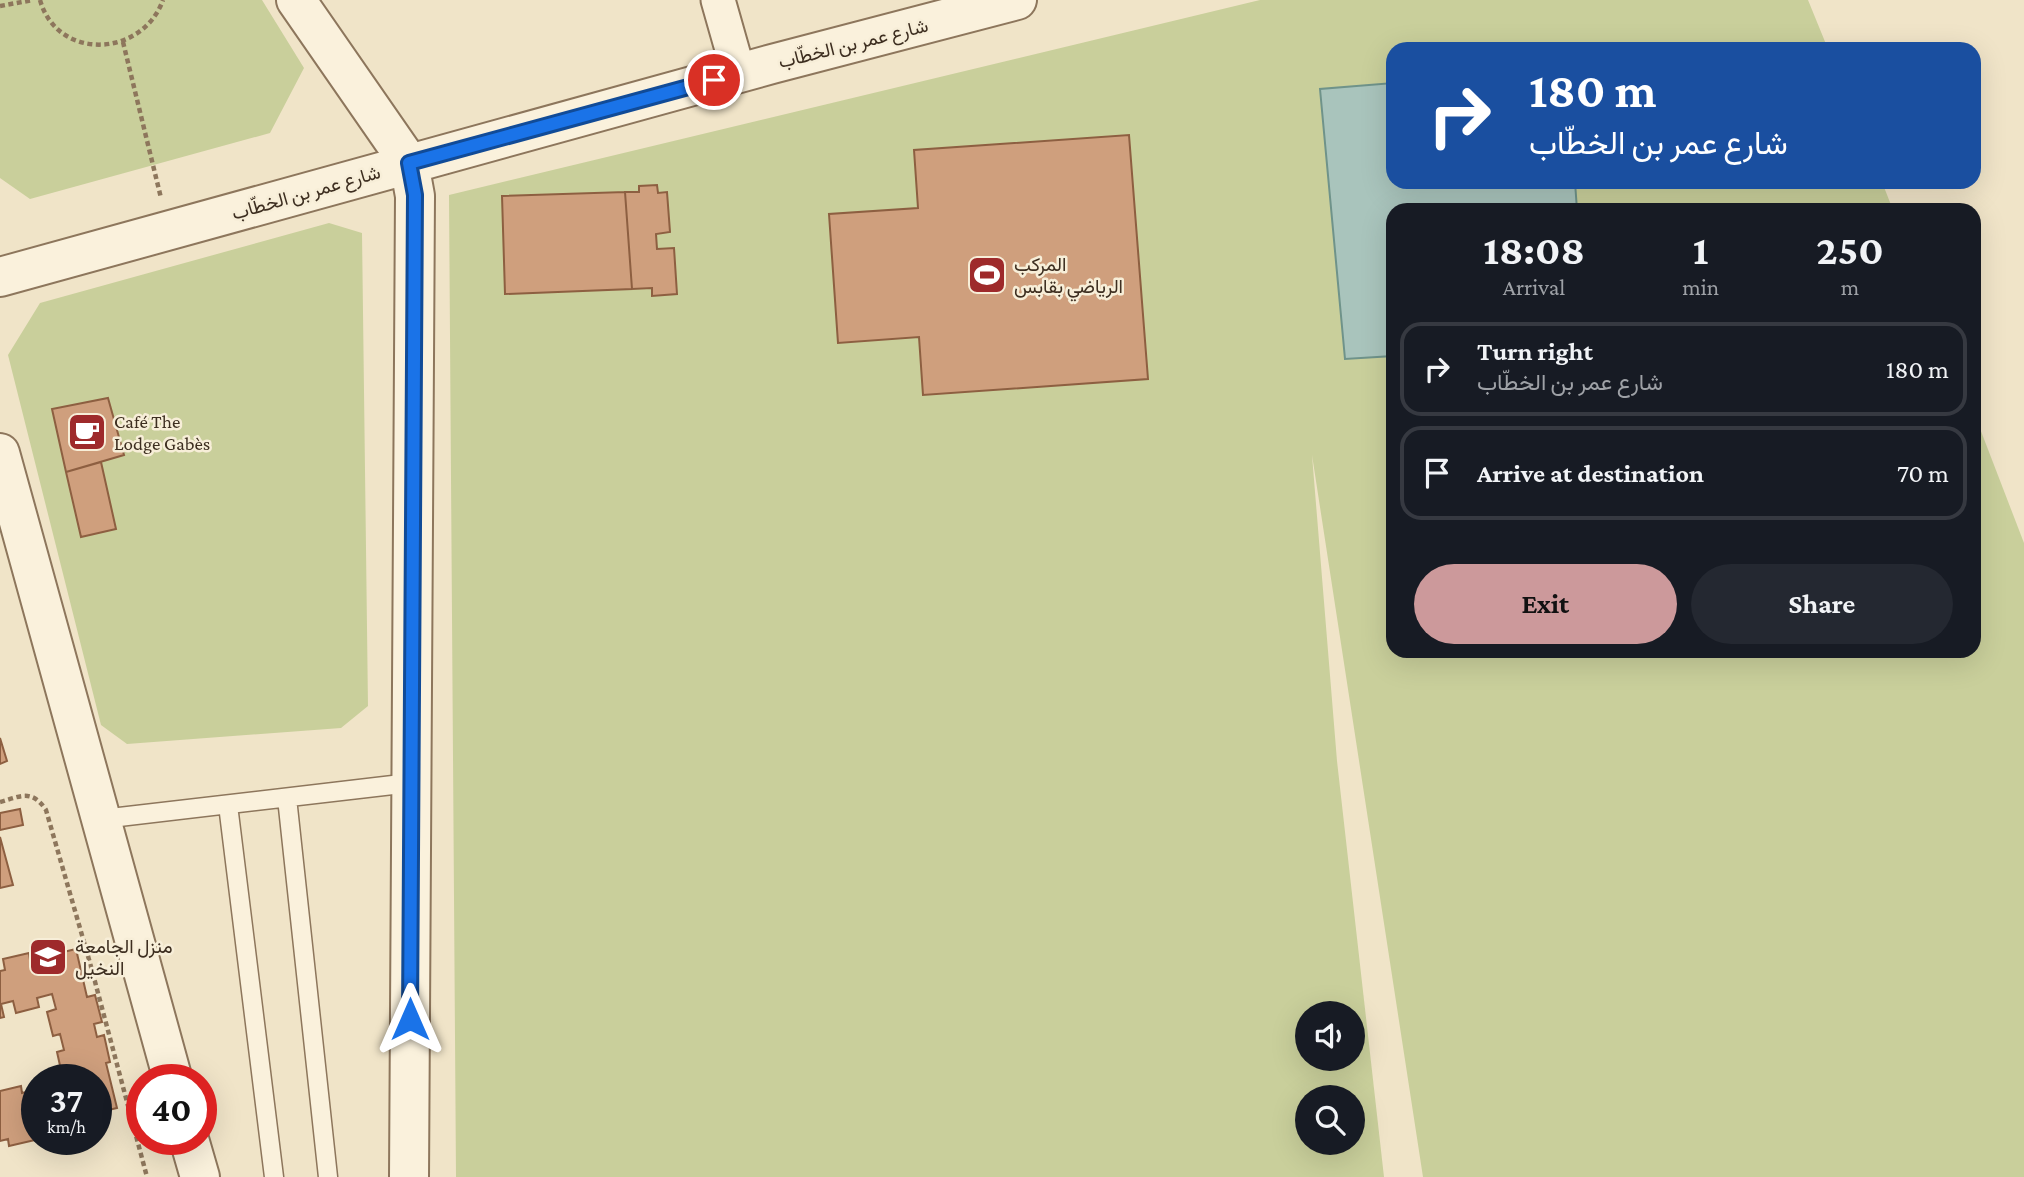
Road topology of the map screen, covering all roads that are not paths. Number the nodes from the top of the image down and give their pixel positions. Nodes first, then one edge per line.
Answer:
1 (296, 0) edge
2 (718, 0) edge
3 (1017, 0) edge
4 (960, 7) edge
5 (739, 74) junction
6 (409, 163) junction
7 (0, 277) edge
8 (0, 453) edge
9 (410, 783) junction
10 (287, 798) junction
11 (228, 805) junction
12 (102, 819) junction
13 (169, 1064) edge
14 (194, 1155) edge
15 (200, 1177) edge
16 (274, 1177) edge
17 (328, 1177) edge
18 (409, 1177) edge

1 - 6 street
2 - 5 street
3 - 4 street, شارع عمر بن الخطّاب
4 - 5 street, شارع عمر بن الخطّاب
5 - 6 street, شارع عمر بن الخطّاب
6 - 7 street, شارع عمر بن الخطّاب
6 - 9 street
8 - 12 street
9 - 10 lane
9 - 18 street
10 - 11 lane
10 - 17 lane
11 - 12 lane
11 - 16 lane
12 - 13 street
14 - 15 street

